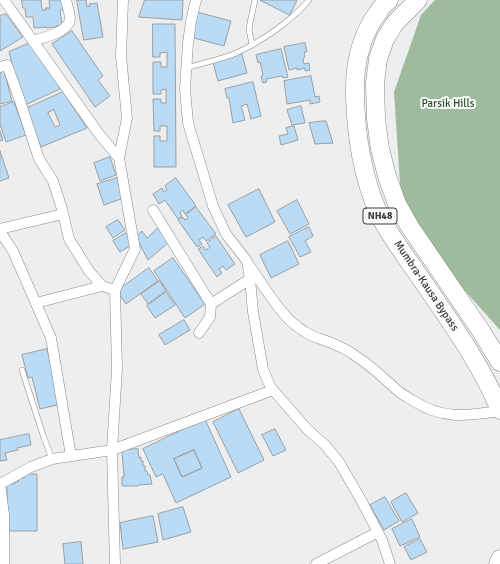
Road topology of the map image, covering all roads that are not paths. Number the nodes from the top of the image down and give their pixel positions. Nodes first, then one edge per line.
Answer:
1 (4, 0) edge
2 (66, 0) edge
3 (123, 0) edge
4 (196, 0) edge
5 (255, 0) edge
6 (309, 0) edge
7 (389, 0) edge
8 (418, 0) edge
9 (33, 41) junction
10 (252, 44) junction
11 (0, 67) edge
12 (187, 68) junction
13 (120, 158) junction
14 (153, 210) dead end
15 (63, 214) junction
16 (0, 229) edge
17 (0, 235) edge
18 (247, 261) junction
19 (250, 279) junction
20 (102, 286) junction
21 (115, 290) junction
22 (36, 304) junction
23 (211, 304) junction
24 (199, 333) dead end
25 (500, 362) edge
26 (22, 370) dead end
27 (273, 390) junction
28 (500, 410) edge
29 (112, 450) junction
30 (71, 456) junction
31 (52, 459) junction
32 (0, 484) edge
33 (378, 532) junction
34 (500, 559) edge
35 (4, 564) edge
36 (115, 564) edge
37 (316, 564) edge
38 (390, 564) edge
39 (498, 564) edge

1 - 9 street
2 - 9 street
3 - 13 street
4 - 12 street
5 - 10 lane
6 - 10 lane
7 - 28 highway, Mumbra-Kausa Bypass / NH48
8 - 25 highway, Mumbra-Kausa Bypass / NH48
9 - 13 street
10 - 12 lane
11 - 15 street
12 - 18 street
13 - 21 street
14 - 23 street
15 - 16 street
15 - 20 street
17 - 22 street
18 - 19 street
18 - 28 street
19 - 23 street
19 - 27 street
20 - 21 street
20 - 22 street
21 - 29 street
22 - 30 street
23 - 24 street
26 - 31 lane
27 - 29 street
27 - 33 street
29 - 30 street
29 - 36 street
30 - 31 street
31 - 32 street
32 - 35 street
33 - 37 street
33 - 38 street
34 - 39 highway

